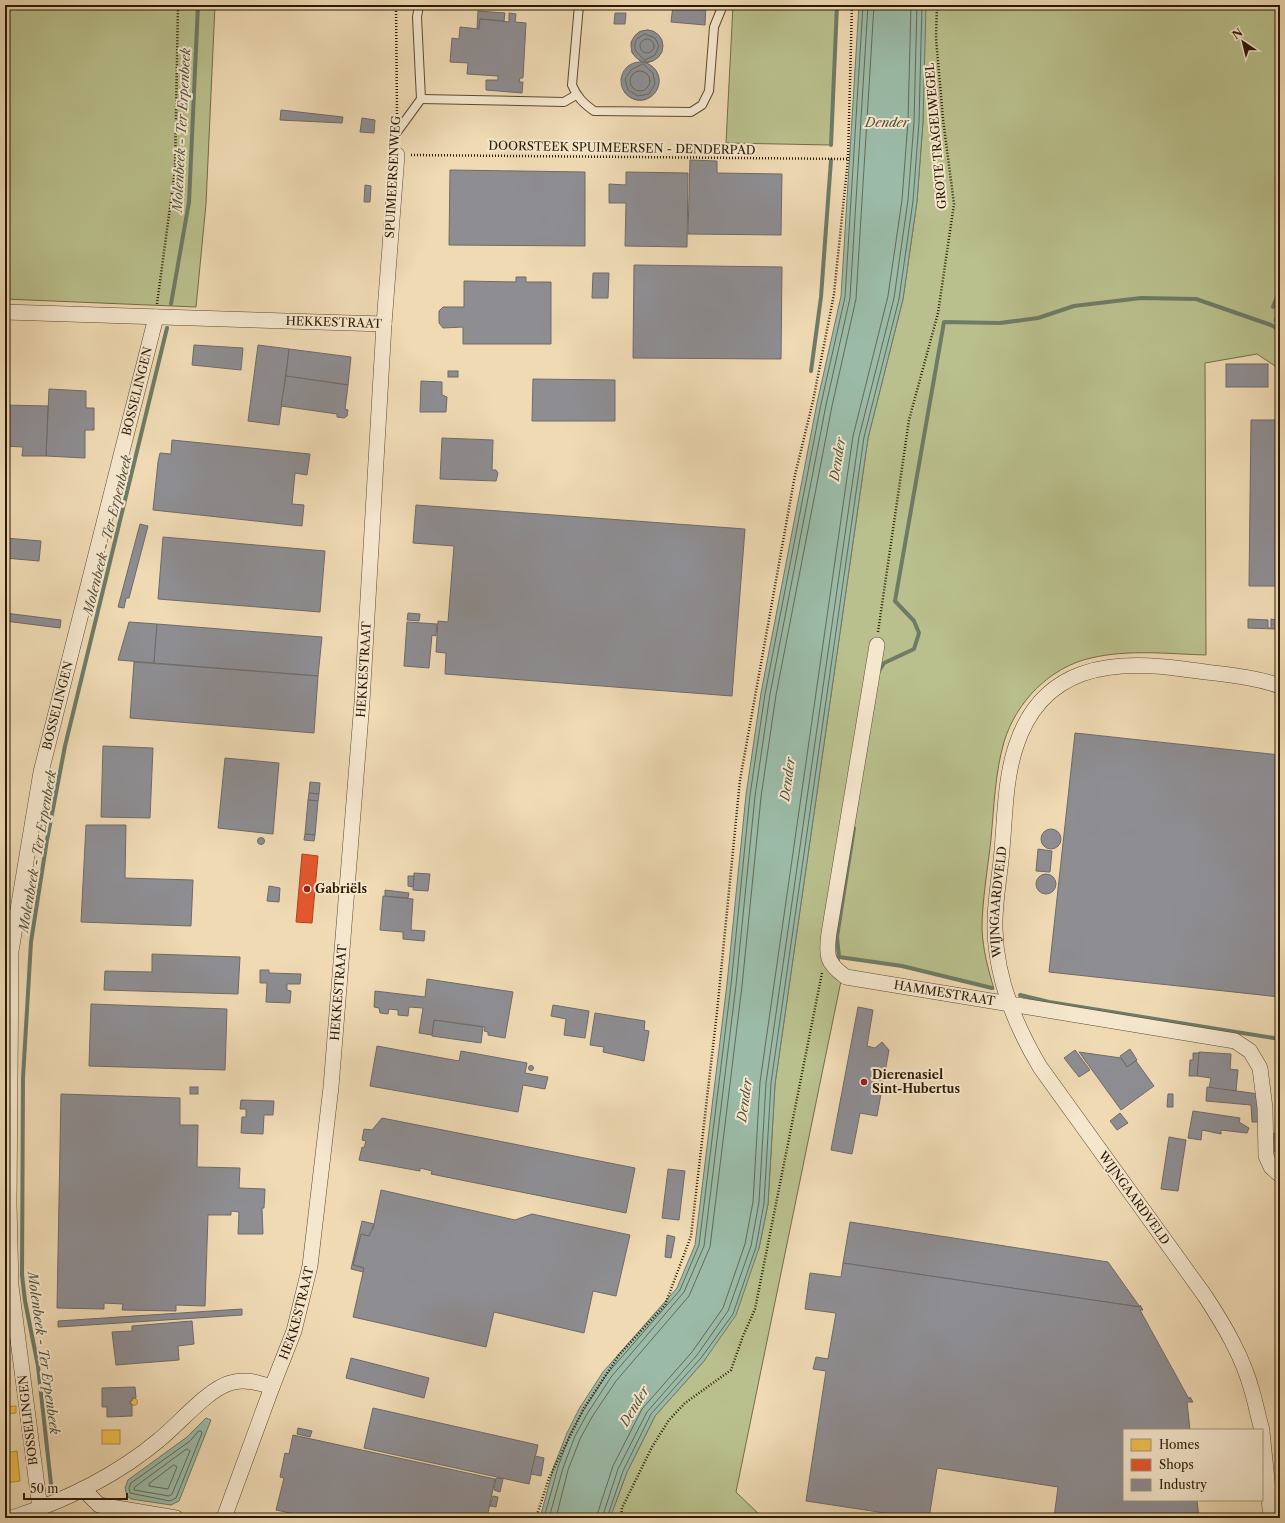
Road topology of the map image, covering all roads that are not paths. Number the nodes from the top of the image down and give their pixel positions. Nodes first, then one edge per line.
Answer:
1 (418, 5) edge
2 (579, 5) edge
3 (723, 5) edge
4 (576, 95) junction
5 (421, 99) junction
6 (397, 132) road end
7 (397, 155) road end
8 (5, 312) edge
9 (156, 317) junction
10 (384, 324) junction
11 (877, 645) road end
12 (1280, 686) edge
13 (1009, 1002) junction
14 (1280, 1175) edge
15 (272, 1387) junction
16 (1262, 1429) edge
17 (1263, 1441) edge
18 (83, 1488) junction
19 (40, 1509) junction
20 (12, 1518) edge
21 (176, 1518) edge
22 (224, 1518) edge
23 (1271, 1518) edge

1 - 5 lane
2 - 4 lane
3 - 4 lane
4 - 5 lane
5 - 6 lane
7 - 10 street, SPUIMEERSENWEG
8 - 9 street, HEKKESTRAAT
9 - 10 street, HEKKESTRAAT
9 - 19 street, BOSSELINGEN
10 - 15 street, HEKKESTRAAT
11 - 13 street, HAMMESTRAAT
12 - 13 street, WIJNGAARDVELD
13 - 14 street, HAMMESTRAAT
13 - 16 street, WIJNGAARDVELD
15 - 18 street
15 - 22 street, HEKKESTRAAT
17 - 23 street, WIJNGAARDVELD
18 - 19 street
18 - 21 street
19 - 20 street

